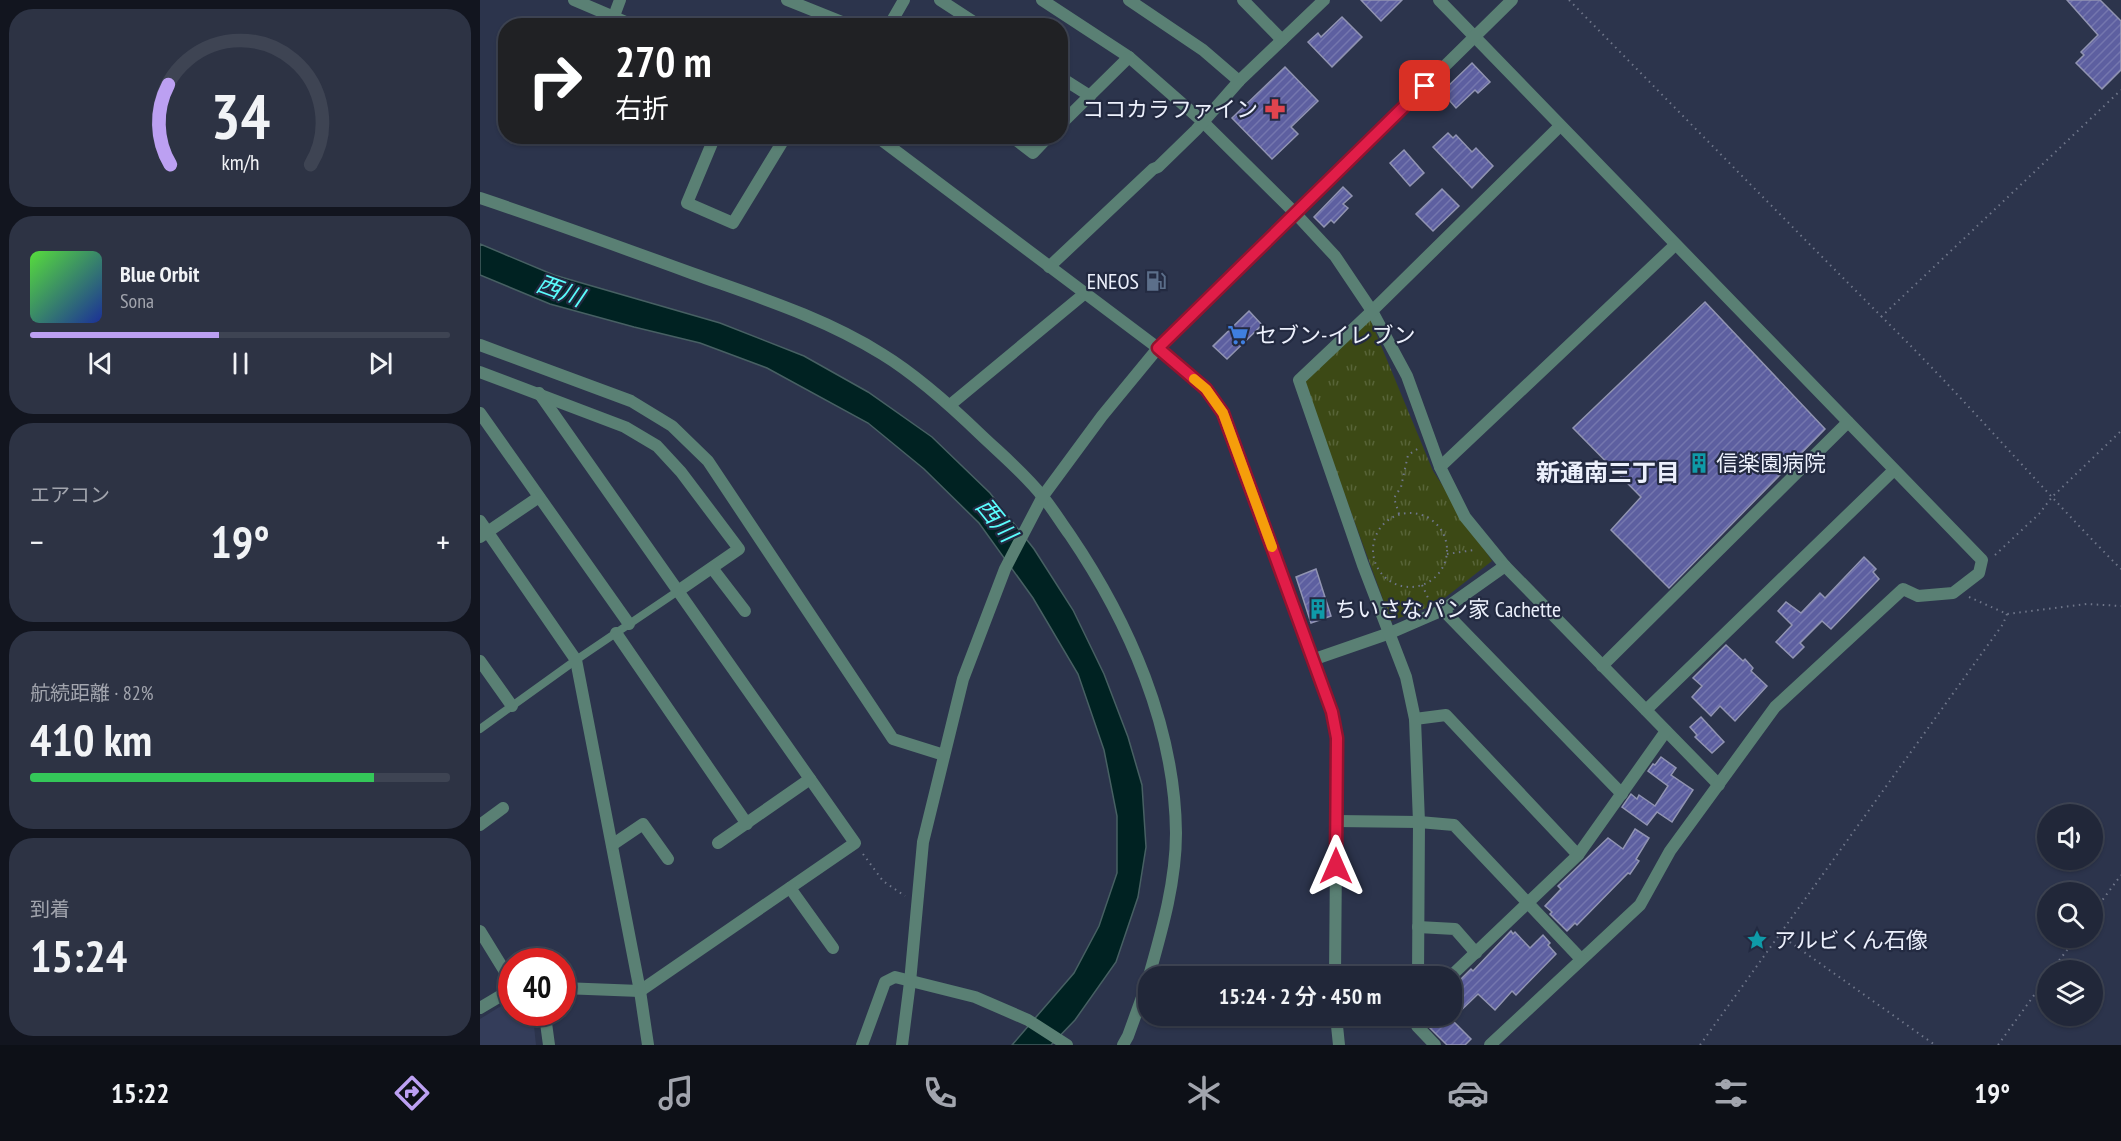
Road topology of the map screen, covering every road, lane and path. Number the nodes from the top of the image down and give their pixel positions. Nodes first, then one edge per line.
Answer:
1 (574, 0) edge
2 (620, 0) edge
3 (787, 0) edge
4 (904, 0) edge
5 (940, 0) edge
6 (1042, 0) edge
7 (1129, 0) edge
8 (1243, 0) edge
9 (1323, 0) edge
10 (1439, 0) edge
11 (1512, 0) edge
12 (1569, 0) edge
13 (614, 16) junction
14 (618, 18) edge
15 (832, 18) edge
16 (894, 18) edge
17 (968, 18) edge
18 (1475, 38) junction
19 (1282, 40) junction
20 (1129, 57) junction
21 (1239, 81) junction
22 (1068, 82) edge
23 (2121, 90) edge
24 (1090, 96) junction
25 (1068, 117) edge
26 (1202, 121) junction
27 (1560, 126) junction
28 (712, 144) edge
29 (781, 144) edge
30 (887, 144) edge
31 (1021, 144) edge
32 (1041, 144) edge
33 (480, 198) edge
34 (1295, 213) junction
35 (1675, 245) junction
36 (1049, 267) junction
37 (1084, 294) junction
38 (1372, 311) junction
39 (1881, 317) junction
40 (480, 345) edge
41 (1158, 348) junction
42 (480, 372) edge
43 (539, 393) junction
44 (950, 405) junction
45 (480, 413) edge
46 (1848, 422) junction
47 (2121, 431) edge
48 (1422, 445) dead end
49 (1440, 467) junction
50 (1894, 470) junction
51 (1043, 496) junction
52 (539, 497) junction
53 (2052, 497) junction
54 (1399, 514) junction
55 (480, 521) edge
56 (484, 535) edge
57 (1474, 550) dead end
58 (1447, 554) junction
59 (1982, 560) junction
60 (1505, 566) junction
61 (712, 568) junction
62 (2121, 569) edge
63 (1422, 585) junction
64 (678, 591) junction
65 (1953, 592) junction
66 (2121, 606) edge
67 (1438, 608) junction
68 (745, 611) dead end
69 (2007, 614) junction
70 (629, 624) junction
71 (616, 633) junction
72 (1390, 633) junction
73 (576, 660) junction
74 (1312, 660) junction
75 (480, 661) edge
76 (1602, 666) junction
77 (512, 706) junction
78 (1646, 710) junction
79 (1414, 719) junction
80 (480, 729) edge
81 (1666, 731) junction
82 (944, 755) junction
83 (810, 779) junction
84 (1719, 785) junction
85 (1622, 794) junction
86 (503, 808) dead end
87 (1336, 821) junction
88 (1419, 822) junction
89 (747, 824) junction
90 (480, 825) edge
91 (718, 843) dead end
92 (855, 843) junction
93 (612, 845) junction
94 (1578, 855) junction
95 (668, 859) dead end
96 (2121, 875) edge
97 (790, 888) junction
98 (2103, 899) edge
99 (1528, 903) junction
100 (918, 904) junction
101 (1418, 927) junction
102 (480, 931) edge
103 (1780, 934) junction
104 (833, 948) dead end
105 (1476, 953) junction
106 (1581, 959) junction
107 (498, 961) edge
108 (1152, 966) edge
109 (1335, 966) edge
110 (1418, 966) edge
111 (1462, 966) edge
112 (910, 982) junction
113 (576, 989) edge
114 (640, 991) junction
115 (2037, 991) edge
116 (498, 997) edge
117 (480, 1008) edge
118 (1138, 1008) edge
119 (546, 1026) edge
120 (1337, 1026) edge
121 (1417, 1026) edge
122 (1066, 1044) edge
123 (549, 1045) edge
124 (648, 1045) edge
125 (862, 1045) edge
126 (902, 1045) edge
127 (1123, 1045) edge
128 (1339, 1045) edge
129 (1435, 1045) edge
130 (1490, 1045) edge
131 (1700, 1045) edge
132 (1935, 1045) edge
133 (1998, 1045) edge

1 - 13 street
2 - 13 street
3 - 15 street
4 - 16 street
5 - 17 street
6 - 20 street
7 - 21 street
8 - 19 street
9 - 19 street
10 - 18 street
11 - 18 street
12 - 39 path
13 - 14 street
18 - 27 street
18 - 34 street
19 - 21 street
20 - 24 street
20 - 26 street
21 - 26 street
22 - 24 street
23 - 39 path
24 - 25 street
26 - 34 street
26 - 36 street
27 - 35 street
27 - 38 street
28 - 29 street
30 - 36 street
31 - 32 street
33 - 44 street
34 - 38 street
34 - 41 street
35 - 46 street
35 - 49 street
36 - 37 street
37 - 41 street
37 - 44 street
38 - 49 street
38 - 72 street
39 - 53 path
40 - 82 street
41 - 51 street
41 - 74 street
42 - 43 street
43 - 61 street
43 - 64 street
44 - 51 street
45 - 52 street
46 - 50 street
46 - 76 street
47 - 53 path
48 - 54 path
49 - 60 street
50 - 59 street
50 - 78 street
51 - 82 street
51 - 108 street
52 - 56 street
52 - 70 street
53 - 59 path
53 - 62 path
54 - 58 path
54 - 63 path
55 - 56 street
56 - 73 street
57 - 58 path
58 - 63 path
59 - 65 street
60 - 67 street
60 - 76 street
61 - 64 street
61 - 68 street
63 - 67 path
64 - 70 lane
64 - 83 street
65 - 69 path
65 - 84 street
66 - 69 path
67 - 72 street
67 - 85 street
69 - 103 path
70 - 71 lane
71 - 73 lane
71 - 89 street
72 - 74 street
72 - 79 street
73 - 77 lane
73 - 93 street
74 - 87 street
75 - 77 street
76 - 78 street
77 - 80 lane
78 - 81 street
79 - 88 street
79 - 94 street
81 - 84 street
81 - 85 street
82 - 100 street
83 - 89 street
83 - 92 street
84 - 106 street
85 - 94 street
86 - 90 street
87 - 88 street
87 - 109 street
88 - 99 street
88 - 101 street
89 - 91 street
92 - 97 street
92 - 100 path
93 - 95 street
93 - 114 street
94 - 99 street
96 - 98 path
97 - 104 street
97 - 114 street
99 - 105 street
99 - 106 street
100 - 112 street
101 - 105 street
101 - 110 street
102 - 107 street
103 - 131 path
103 - 132 path
105 - 111 street
106 - 130 street
112 - 122 street
112 - 125 street
112 - 126 street
113 - 114 street
114 - 124 street
115 - 133 path
116 - 117 street
118 - 127 street
119 - 123 street
120 - 128 street
121 - 129 street

